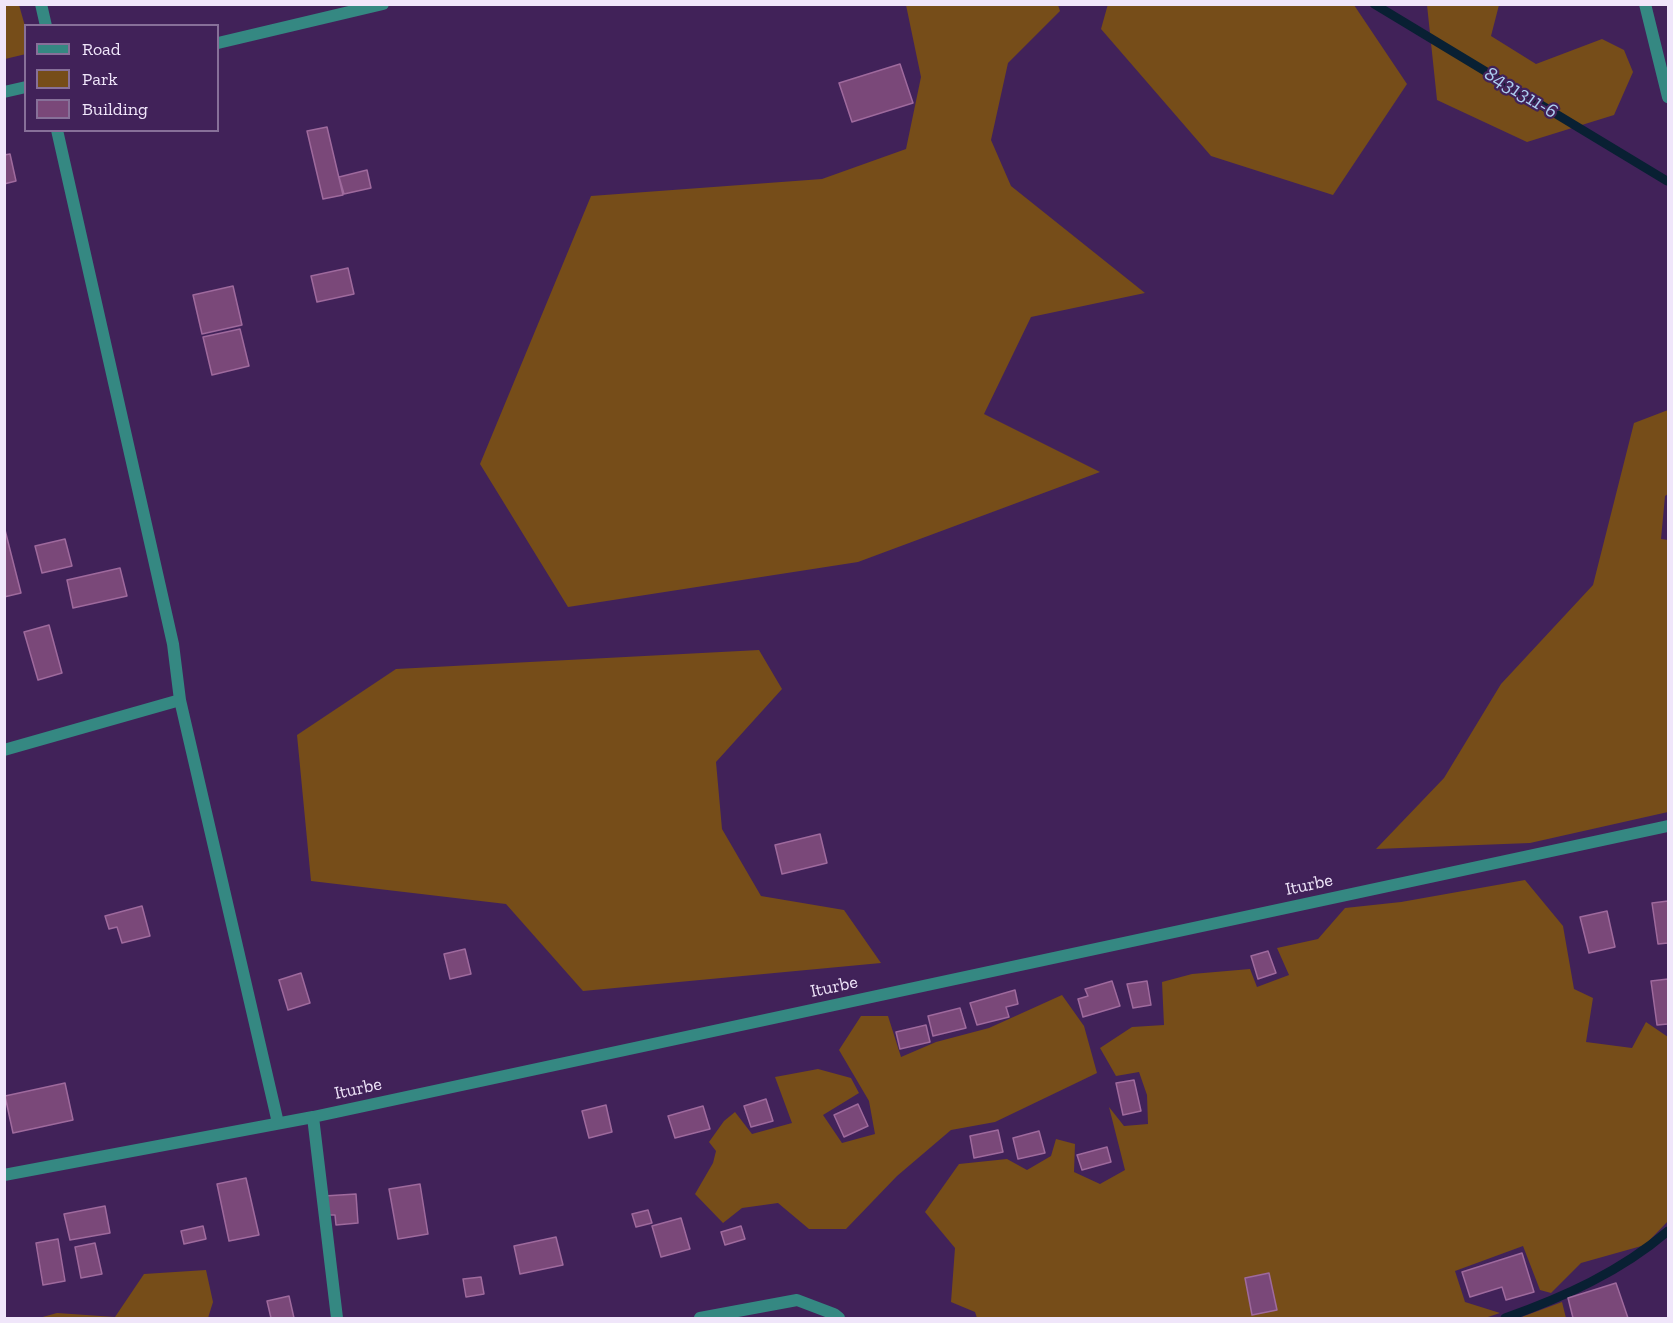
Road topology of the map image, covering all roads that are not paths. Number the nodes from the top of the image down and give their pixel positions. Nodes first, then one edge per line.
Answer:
1 (41, 4) edge
2 (383, 4) edge
3 (1645, 4) edge
4 (46, 24) edge
5 (219, 43) edge
6 (24, 87) edge
7 (4, 92) edge
8 (1668, 97) edge
9 (57, 132) edge
10 (180, 700) junction
11 (4, 750) edge
12 (1668, 826) edge
13 (313, 1117) junction
14 (278, 1123) junction
15 (4, 1175) edge
16 (336, 1318) edge
17 (700, 1318) edge
18 (839, 1318) edge

1 - 4 street
2 - 5 street
3 - 8 street
6 - 7 street
9 - 10 street
10 - 11 street
10 - 14 street
12 - 13 street, Iturbe
13 - 14 street, Iturbe
13 - 16 street
14 - 15 street, Iturbe
17 - 18 street

